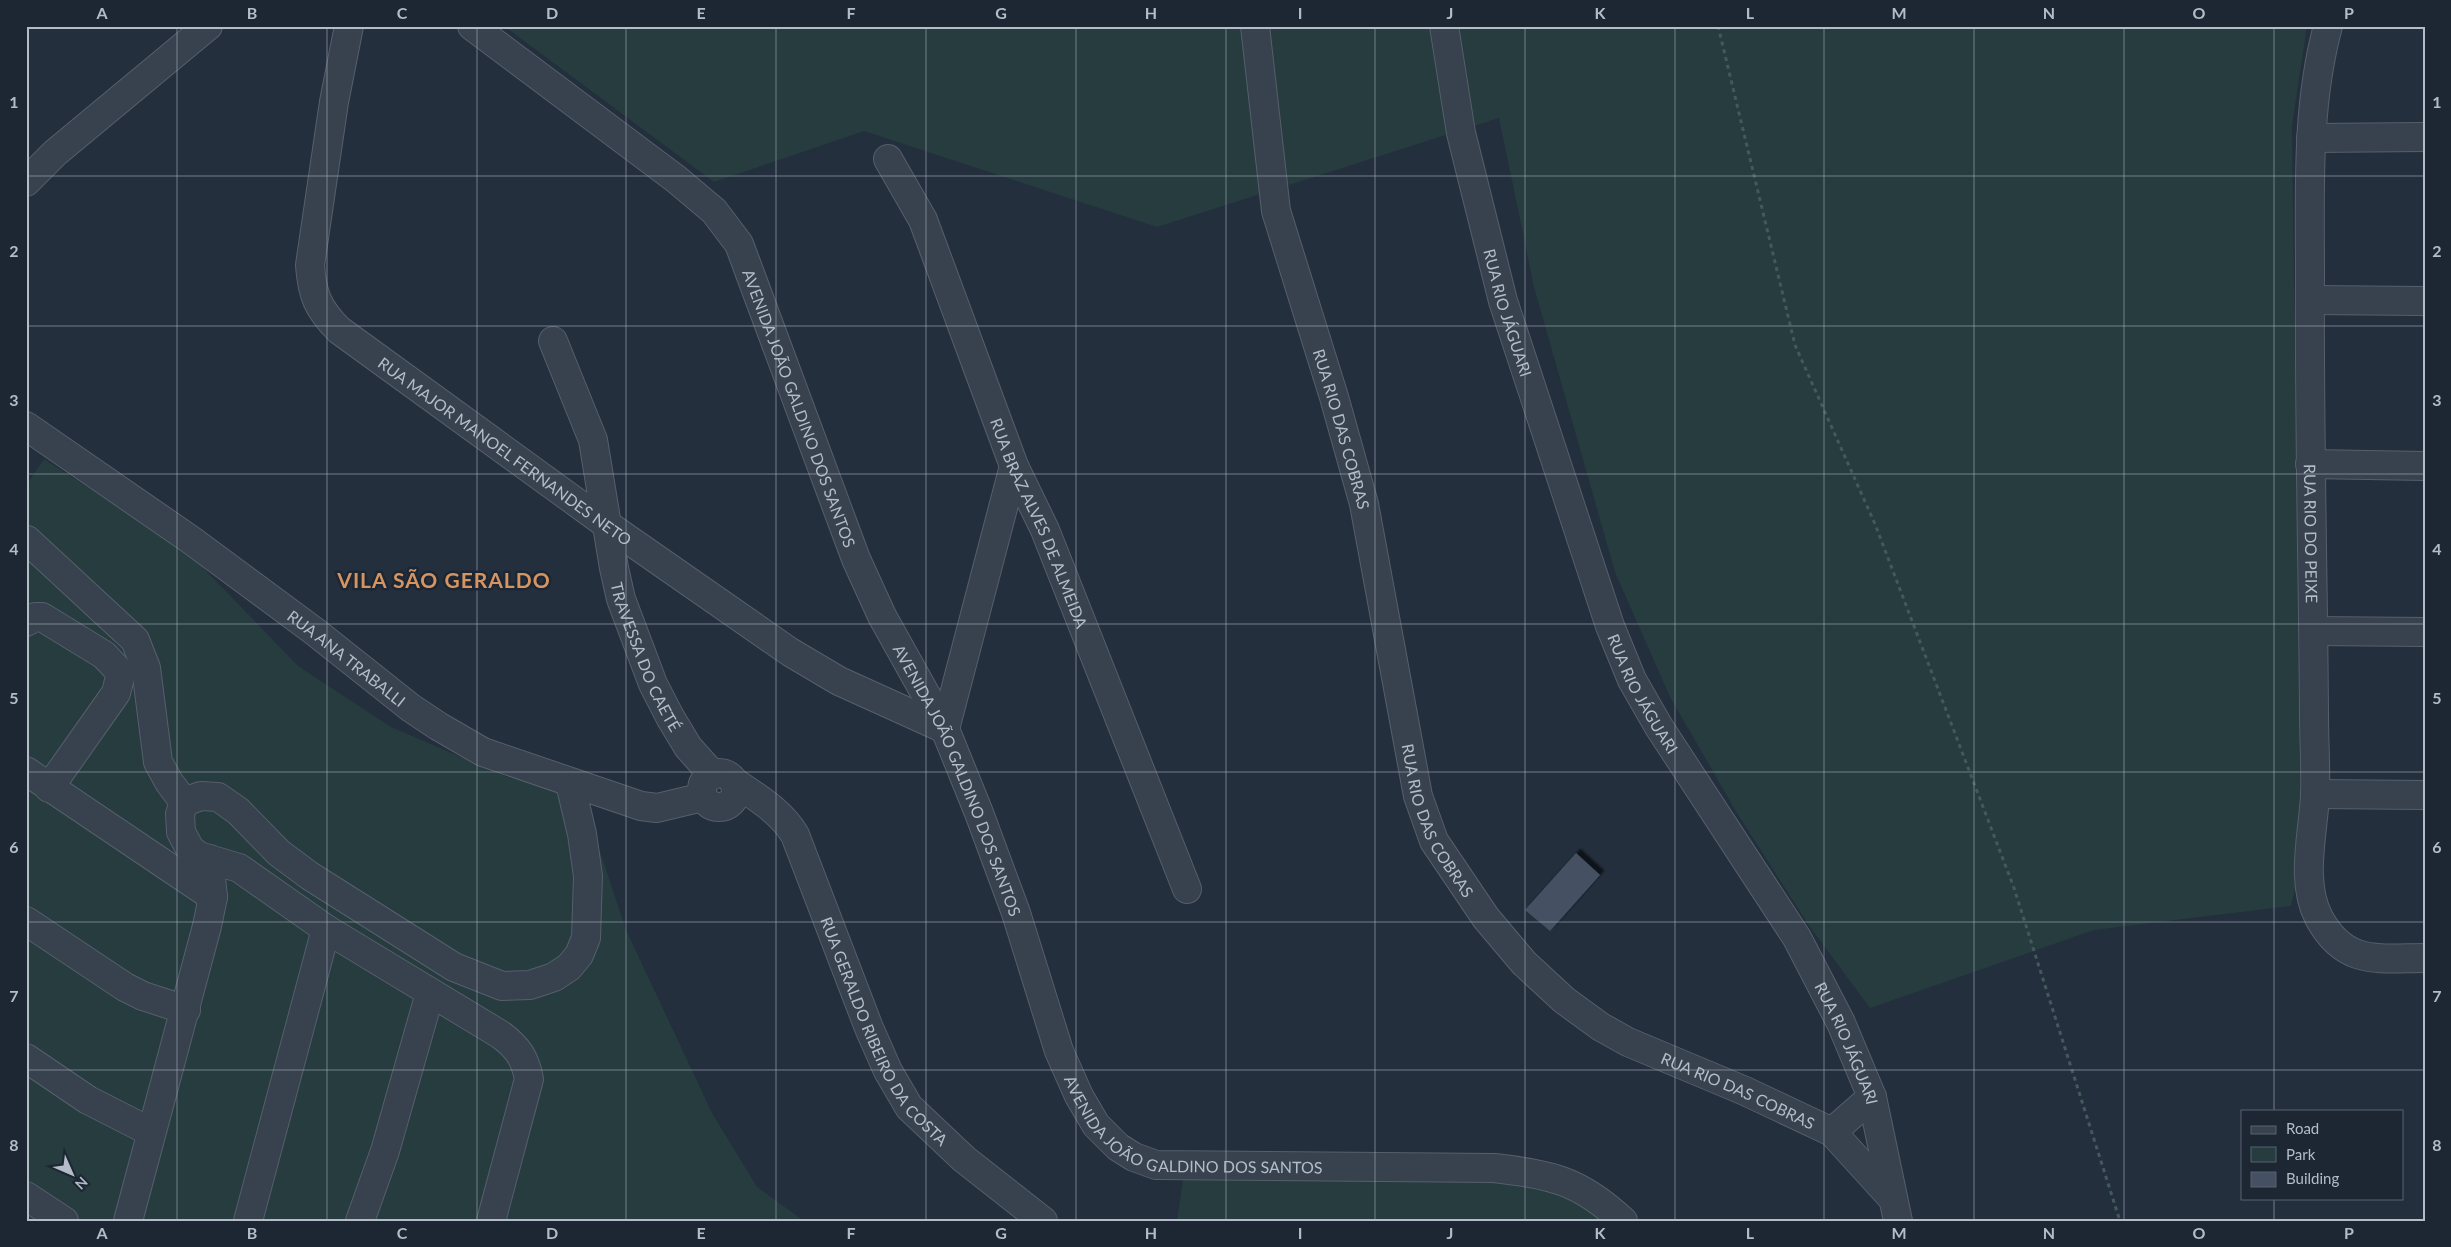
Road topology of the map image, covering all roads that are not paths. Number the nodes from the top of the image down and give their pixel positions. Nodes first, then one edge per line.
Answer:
1 (208, 26) edge
2 (349, 26) edge
3 (472, 26) edge
4 (1255, 26) edge
5 (1444, 26) edge
6 (2328, 26) edge
7 (2425, 137) edge
8 (2311, 138) junction
9 (888, 159) dead end
10 (26, 182) edge
11 (2310, 300) junction
12 (2425, 301) edge
13 (553, 341) dead end
14 (26, 426) edge
15 (2310, 464) junction
16 (1014, 466) junction
17 (2425, 466) edge
18 (609, 526) junction
19 (27, 540) edge
20 (26, 622) edge
21 (2314, 631) junction
22 (2425, 632) edge
23 (945, 730) junction
24 (26, 772) edge
25 (570, 783) junction
26 (50, 788) junction
27 (720, 789) junction
28 (2315, 794) junction
29 (2425, 795) edge
30 (184, 802) junction
31 (771, 808) joint
32 (209, 859) junction
33 (1187, 890) dead end
34 (212, 897) junction
35 (26, 921) edge
36 (326, 929) junction
37 (2425, 958) edge
38 (430, 993) junction
39 (186, 1010) junction
40 (26, 1058) edge
41 (1872, 1097) junction
42 (151, 1132) junction
43 (1832, 1132) junction
44 (26, 1196) edge
45 (1895, 1210) edge
46 (64, 1221) edge
47 (128, 1221) edge
48 (248, 1221) edge
49 (360, 1221) edge
50 (491, 1221) edge
51 (1043, 1221) edge
52 (1623, 1221) edge

1 - 10 street
2 - 18 street, RUA MAJOR MANOEL FERNANDES NETO
3 - 23 street, AVENIDA JOÃO GALDINO DOS SANTOS
4 - 43 street, RUA RIO DAS COBRAS
5 - 41 street, RUA RIO JÁGUARI
6 - 8 street, RUA RIO DO PEIXE
7 - 8 street
8 - 11 street, RUA RIO DO PEIXE
9 - 16 street, RUA BRAZ ALVES DE ALMEIDA
11 - 12 street
11 - 15 street, RUA RIO DO PEIXE
13 - 18 street, TRAVESSA DO CAETÉ
14 - 25 street, RUA ANA TRABALLI
15 - 17 street
15 - 21 street, RUA RIO DO PEIXE
16 - 23 street
16 - 33 street, RUA BRAZ ALVES DE ALMEIDA
18 - 23 street, RUA MAJOR MANOEL FERNANDES NETO
18 - 27 street, TRAVESSA DO CAETÉ
19 - 30 street
20 - 26 street
21 - 22 street
21 - 28 street, RUA RIO DO PEIXE
23 - 52 street, AVENIDA JOÃO GALDINO DOS SANTOS
24 - 26 street
25 - 27 street, RUA ANA TRABALLI
25 - 30 street
26 - 34 street
27 - 31 street, RUA ANA TRABALLI
28 - 29 street
28 - 37 street, RUA RIO DO PEIXE
30 - 32 street
31 - 51 street, RUA GERALDO RIBEIRO DA COSTA
32 - 34 street
32 - 36 street
34 - 39 street
35 - 39 street
36 - 38 street
36 - 48 street
38 - 49 street
38 - 50 street
39 - 42 street
40 - 42 street
41 - 43 street
41 - 45 street, RUA RIO JÁGUARI
42 - 47 street
43 - 45 street, RUA RIO DAS COBRAS
44 - 46 street

